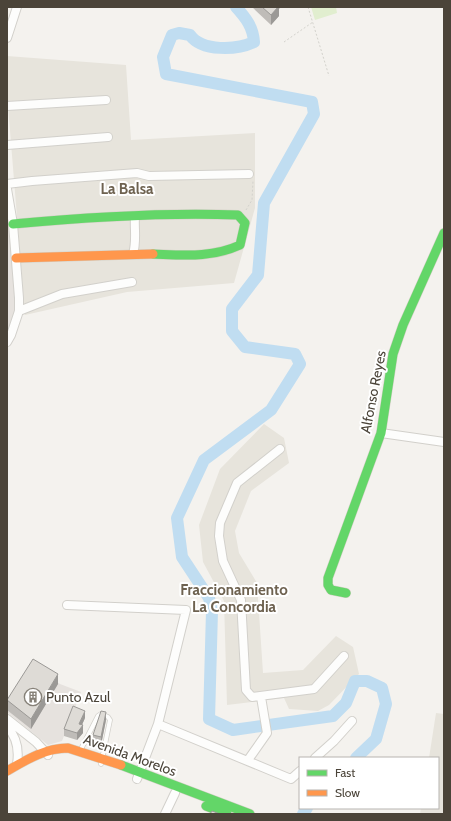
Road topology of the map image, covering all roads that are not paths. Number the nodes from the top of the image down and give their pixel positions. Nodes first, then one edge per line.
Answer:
1 (17, 7) edge
2 (7, 38) edge
3 (106, 100) dead end
4 (7, 106) edge
5 (108, 137) dead end
6 (7, 145) edge
7 (249, 174) road end
8 (7, 184) edge
9 (7, 189) edge
10 (134, 216) junction
11 (12, 224) junction
12 (444, 233) edge
13 (133, 254) junction
14 (16, 258) junction
15 (132, 282) dead end
16 (19, 311) junction
17 (7, 342) edge
18 (381, 433) junction
19 (444, 442) edge
20 (280, 448) dead end
21 (346, 593) dead end
22 (67, 605) dead end
23 (344, 656) dead end
24 (261, 696) junction
25 (7, 719) edge
26 (352, 721) dead end
27 (158, 724) junction
28 (7, 728) edge
29 (79, 753) junction
30 (47, 754) junction
31 (316, 757) edge
32 (248, 760) junction
33 (102, 761) junction
34 (17, 764) junction
35 (7, 771) edge
36 (299, 772) edge
37 (139, 775) junction
38 (7, 780) edge
39 (175, 794) junction
40 (199, 796) junction
41 (210, 807) edge
42 (165, 814) edge
43 (227, 814) edge
44 (250, 814) edge

1 - 2 street
3 - 4 street
5 - 6 street
7 - 8 street
9 - 11 street
10 - 11 street
10 - 13 street
10 - 13 street
11 - 14 street
12 - 18 street, Alfonso Reyes
13 - 14 street
14 - 16 street
15 - 16 street
16 - 17 street
18 - 19 street
18 - 21 street, Alfonso Reyes
20 - 24 street
22 - 27 street
23 - 24 street
24 - 32 street
25 - 30 street
26 - 31 street
27 - 32 street
27 - 37 street
28 - 34 street
29 - 30 street, Avenida Morelos
29 - 33 street, Avenida Morelos
29 - 33 lane
30 - 34 street, Avenida Morelos
30 - 38 street, Avenida Morelos
32 - 36 street
33 - 37 street, Avenida Morelos
34 - 35 street, Avenida Morelos
37 - 39 street, Avenida Morelos
37 - 40 street, Avenida Morelos
39 - 40 street, Avenida Morelos
39 - 41 street, Avenida Morelos
39 - 42 street
40 - 41 street, Avenida Morelos
41 - 43 street, Avenida Morelos
41 - 44 street, Avenida Morelos

